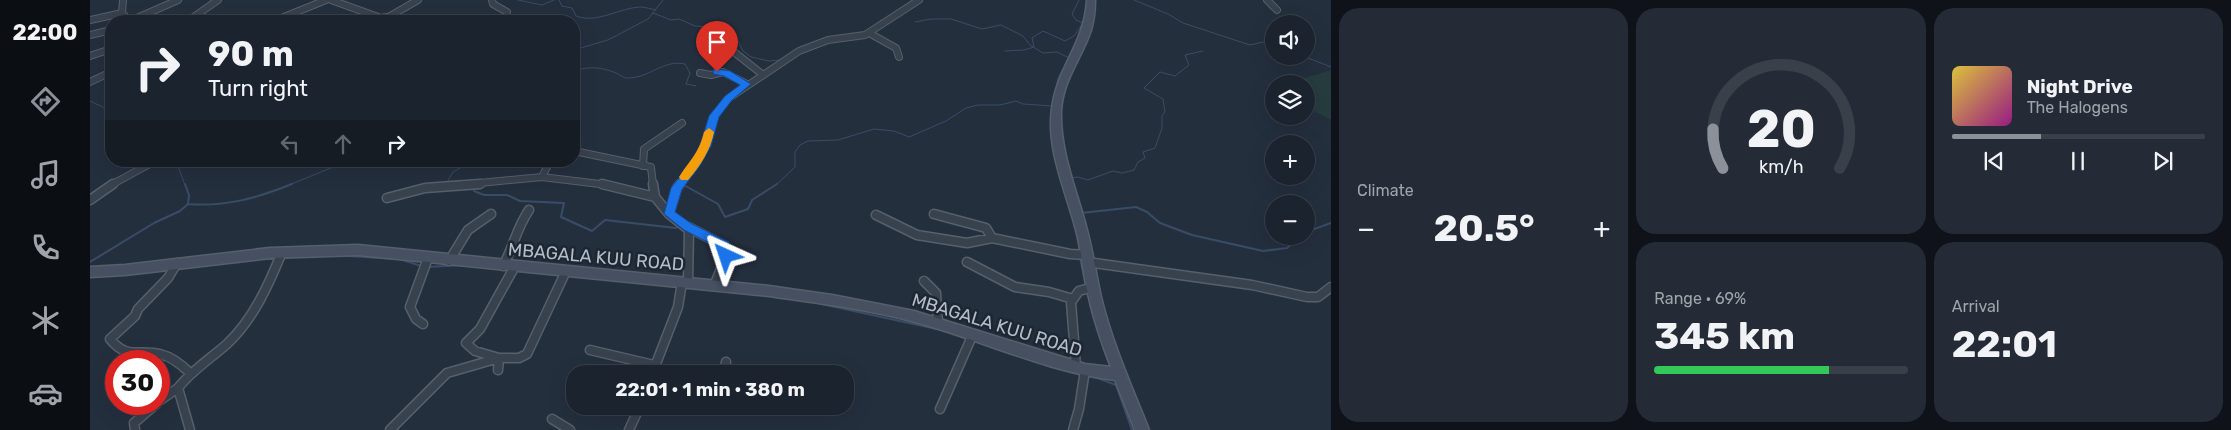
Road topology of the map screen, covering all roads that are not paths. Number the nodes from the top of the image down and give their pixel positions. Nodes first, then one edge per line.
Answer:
1 (123, 0) edge
2 (178, 0) edge
3 (218, 0) edge
4 (326, 0) edge
5 (331, 0) edge
6 (418, 0) edge
7 (492, 0) edge
8 (919, 0) edge
9 (1091, 0) edge
10 (1267, 0) edge
11 (1277, 10) dead end
12 (508, 12) dead end
13 (122, 13) junction
14 (113, 15) edge
15 (124, 15) edge
16 (145, 15) edge
17 (197, 15) edge
18 (298, 15) edge
19 (372, 15) edge
20 (391, 15) edge
21 (105, 17) edge
22 (90, 20) edge
23 (706, 30) dead end
24 (105, 31) edge
25 (869, 33) junction
26 (90, 35) edge
27 (105, 51) edge
28 (90, 56) edge
29 (899, 57) dead end
30 (700, 73) dead end
31 (762, 74) junction
32 (105, 75) edge
33 (90, 82) edge
34 (747, 84) junction
35 (682, 123) dead end
36 (580, 152) edge
37 (643, 166) junction
38 (144, 167) edge
39 (547, 167) edge
40 (542, 176) junction
41 (655, 197) junction
42 (387, 198) dead end
43 (90, 200) edge
44 (530, 210) dead end
45 (491, 214) dead end
46 (669, 214) junction
47 (934, 214) dead end
48 (876, 215) dead end
49 (688, 227) junction
50 (992, 238) junction
51 (282, 252) junction
52 (428, 258) junction
53 (1087, 258) junction
54 (449, 260) junction
55 (967, 262) dead end
56 (177, 263) junction
57 (509, 266) junction
58 (566, 271) junction
59 (90, 272) edge
60 (924, 281) dead end
61 (685, 283) junction
62 (714, 286) junction
63 (1093, 287) junction
64 (1331, 287) edge
65 (1073, 299) junction
66 (423, 324) dead end
67 (938, 324) junction
68 (972, 334) junction
69 (590, 350) dead end
70 (499, 358) junction
71 (726, 362) dead end
72 (641, 365) edge
73 (656, 365) edge
74 (726, 365) edge
75 (1080, 369) junction
76 (498, 370) dead end
77 (190, 372) junction
78 (1119, 374) junction
79 (178, 388) junction
80 (170, 394) edge
81 (940, 409) dead end
82 (142, 415) edge
83 (636, 415) edge
84 (552, 419) dead end
85 (135, 430) edge
86 (190, 430) edge
87 (390, 430) edge
88 (570, 430) edge
89 (629, 430) edge
90 (1073, 430) edge
91 (1142, 430) edge

1 - 13 street
2 - 16 street
3 - 17 street
4 - 18 street
5 - 19 street
6 - 20 street
7 - 12 street
8 - 25 street
9 - 53 street
10 - 11 street
13 - 14 street
13 - 15 street
21 - 22 street
23 - 31 street
24 - 26 street
25 - 29 street
25 - 31 street
27 - 28 street
30 - 34 street
31 - 34 street
32 - 33 street
34 - 46 street
35 - 37 street
36 - 37 street
37 - 41 street
38 - 43 street
39 - 40 street
40 - 41 street
40 - 42 street
41 - 46 street
44 - 57 street
45 - 54 street
46 - 49 street
47 - 50 street
48 - 50 street
49 - 61 street
49 - 62 street
50 - 53 street
51 - 52 street, MBAGALA KUU ROAD
51 - 56 street, MBAGALA KUU ROAD
51 - 77 street
52 - 54 street, MBAGALA KUU ROAD
52 - 66 street
53 - 63 street
53 - 64 street
54 - 57 street, MBAGALA KUU ROAD
55 - 65 street
56 - 59 street, MBAGALA KUU ROAD
56 - 77 street
57 - 58 street, MBAGALA KUU ROAD
57 - 70 street
58 - 61 street, MBAGALA KUU ROAD
58 - 70 street
60 - 67 street
61 - 62 street, MBAGALA KUU ROAD
61 - 73 street
62 - 67 street, MBAGALA KUU ROAD
63 - 65 street
63 - 78 street
65 - 75 street
67 - 68 street, MBAGALA KUU ROAD
68 - 75 street, MBAGALA KUU ROAD
68 - 81 street
69 - 72 street
70 - 76 street
70 - 87 street
71 - 74 street
75 - 78 street, MBAGALA KUU ROAD
75 - 90 street
77 - 79 street
78 - 91 street
79 - 80 street
79 - 86 street
82 - 85 street
83 - 89 street
84 - 88 street

